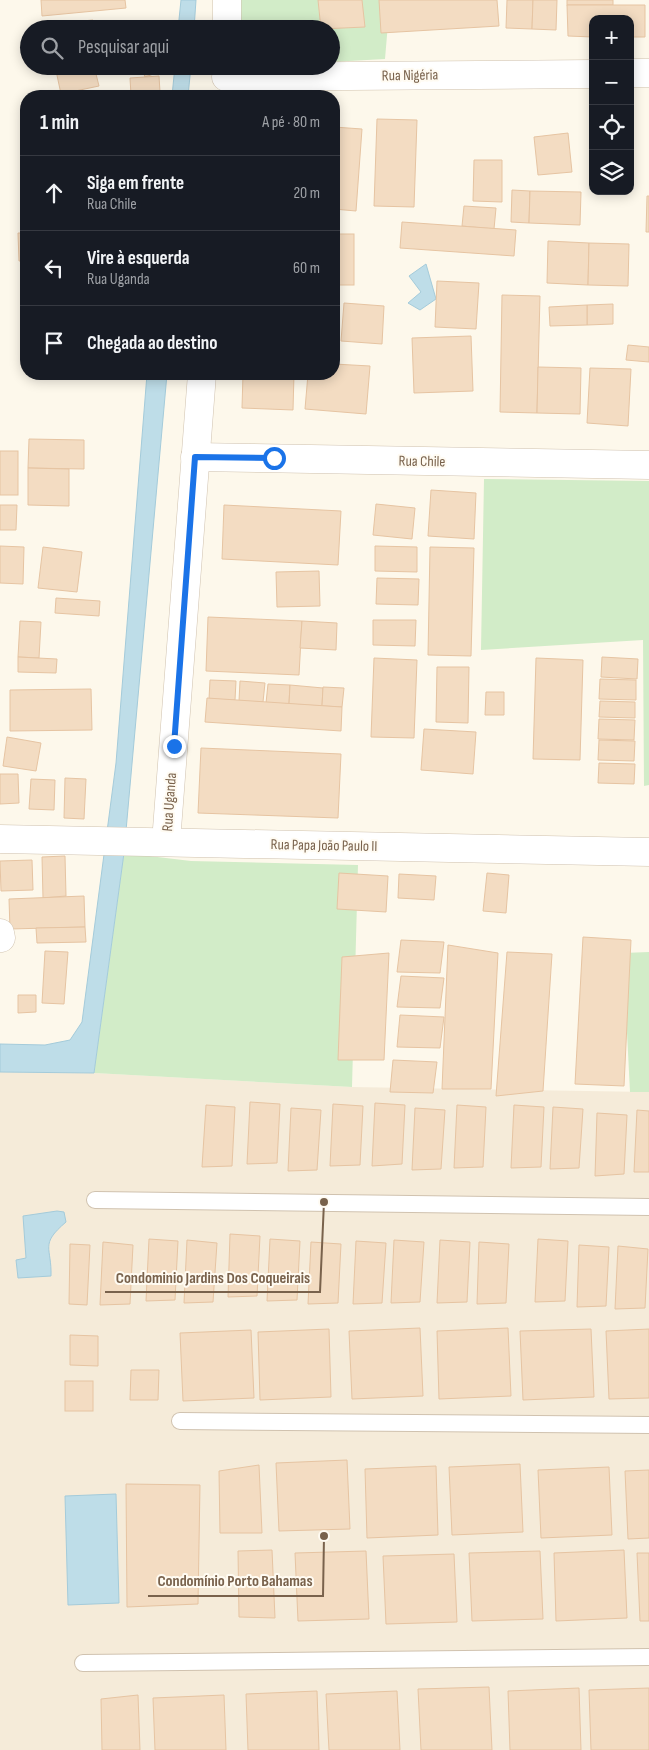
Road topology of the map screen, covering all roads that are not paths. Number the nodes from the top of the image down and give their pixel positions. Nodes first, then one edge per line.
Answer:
1 (227, 0) edge
2 (227, 20) edge
3 (649, 73) edge
4 (589, 74) edge
5 (634, 74) edge
6 (226, 80) edge
7 (201, 380) edge
8 (195, 457) junction
9 (649, 465) edge
10 (0, 839) edge
11 (166, 842) junction
12 (649, 852) edge
13 (0, 933) edge
14 (1, 938) edge
15 (95, 1200) dead end
16 (649, 1207) edge
17 (180, 1421) dead end
18 (649, 1425) edge
19 (649, 1657) edge
20 (83, 1663) dead end

1 - 2 street
3 - 5 street
4 - 6 street, Rua Nigéria
7 - 8 street, Rua Uganda
8 - 9 street, Rua Chile
8 - 11 street, Rua Uganda
10 - 11 street, Rua Papa João Paulo II
11 - 12 street, Rua Papa João Paulo II
13 - 14 street
15 - 16 lane
17 - 18 lane
19 - 20 lane

